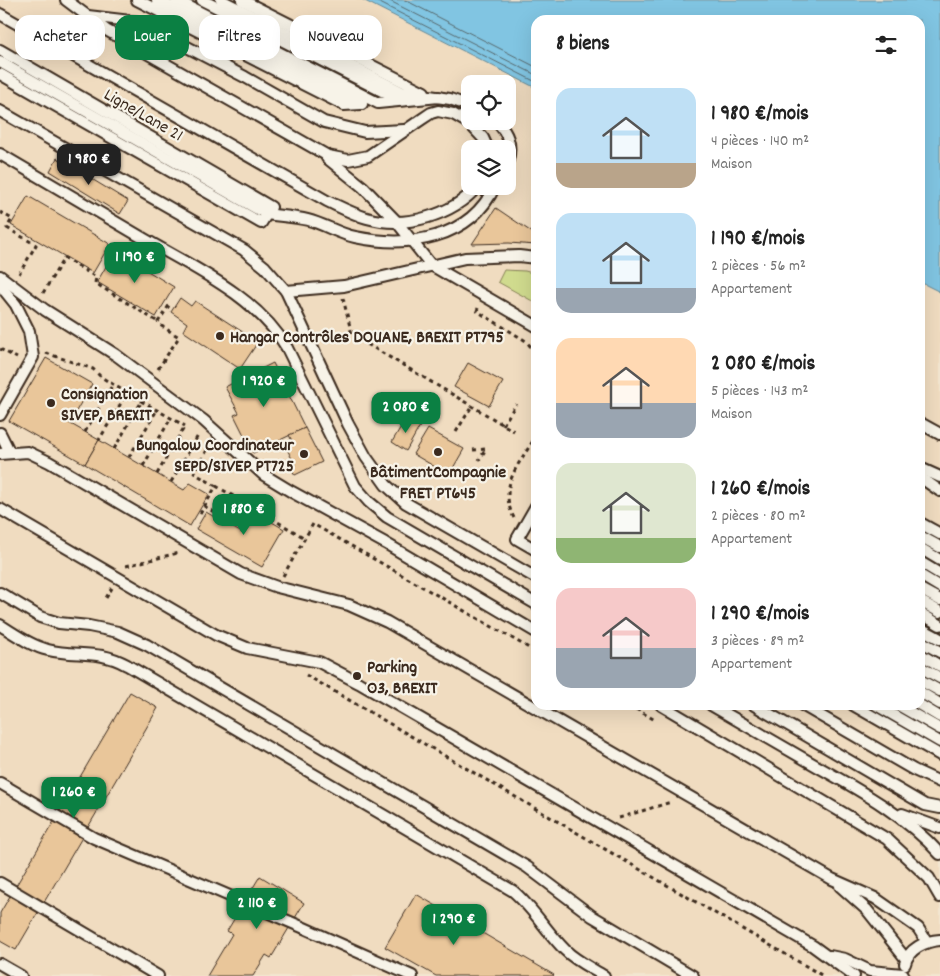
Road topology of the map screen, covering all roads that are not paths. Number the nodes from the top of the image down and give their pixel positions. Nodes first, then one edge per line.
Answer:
1 (137, 0) edge
2 (157, 0) edge
3 (176, 0) edge
4 (202, 0) edge
5 (221, 0) edge
6 (242, 0) edge
7 (73, 2) edge
8 (0, 14) edge
9 (85, 15) edge
10 (105, 18) edge
11 (105, 29) edge
12 (0, 50) edge
13 (0, 62) edge
14 (0, 74) edge
15 (439, 98) junction
16 (378, 102) junction
17 (461, 103) edge
18 (362, 104) junction
19 (461, 105) edge
20 (0, 111) edge
21 (438, 112) junction
22 (405, 130) junction
23 (484, 140) edge
24 (318, 151) junction
25 (0, 154) edge
26 (469, 195) edge
27 (489, 195) edge
28 (266, 215) junction
29 (396, 221) junction
30 (412, 240) junction
31 (531, 257) edge
32 (431, 265) junction
33 (0, 276) edge
34 (0, 285) edge
35 (286, 291) junction
36 (531, 323) edge
37 (0, 415) edge
38 (925, 426) edge
39 (0, 433) edge
40 (940, 434) edge
41 (5, 454) edge
42 (925, 470) edge
43 (940, 477) edge
44 (925, 480) edge
45 (940, 491) edge
46 (0, 509) edge
47 (531, 514) edge
48 (925, 526) edge
49 (940, 534) edge
50 (925, 539) edge
51 (531, 547) edge
52 (940, 548) edge
53 (925, 551) edge
54 (940, 560) edge
55 (925, 565) edge
56 (940, 574) edge
57 (531, 575) edge
58 (925, 578) edge
59 (940, 587) edge
60 (925, 591) edge
61 (0, 593) edge
62 (940, 600) edge
63 (531, 601) edge
64 (925, 604) edge
65 (940, 612) edge
66 (925, 616) edge
67 (0, 625) edge
68 (940, 625) edge
69 (531, 629) edge
70 (925, 631) edge
71 (940, 639) edge
72 (925, 644) edge
73 (940, 652) edge
74 (925, 657) edge
75 (940, 666) edge
76 (925, 670) edge
77 (940, 678) edge
78 (925, 683) edge
79 (940, 691) edge
80 (925, 695) edge
81 (940, 704) edge
82 (531, 705) edge
83 (925, 708) edge
84 (539, 710) edge
85 (669, 710) edge
86 (719, 710) edge
87 (763, 710) edge
88 (811, 710) edge
89 (862, 710) edge
90 (885, 710) edge
91 (906, 710) edge
92 (940, 717) edge
93 (940, 730) edge
94 (940, 742) edge
95 (940, 755) edge
96 (940, 782) edge
97 (0, 783) edge
98 (876, 801) junction
99 (940, 808) edge
100 (940, 828) edge
101 (940, 854) edge
102 (832, 879) junction
103 (0, 883) edge
104 (940, 897) edge
105 (940, 940) edge
106 (927, 942) junction
107 (828, 956) junction
108 (906, 959) junction
109 (0, 964) edge
110 (903, 975) edge
111 (21, 976) edge
112 (158, 976) edge
113 (412, 976) edge
114 (604, 976) edge
115 (693, 976) edge
116 (854, 976) edge

1 - 18 lane
2 - 18 lane
3 - 16 lane
4 - 15 lane
5 - 15 lane
6 - 15 lane
7 - 9 lane
8 - 29 lane
10 - 22 lane
11 - 24 lane
12 - 28 lane, Ligne/Lane 21
13 - 28 lane
14 - 28 lane
15 - 16 lane
15 - 17 lane
16 - 18 lane
19 - 21 lane
20 - 35 lane
21 - 22 lane
21 - 23 lane
22 - 24 lane
24 - 29 lane
25 - 63 lane
26 - 29 lane
27 - 30 lane
28 - 30 lane
29 - 30 lane
30 - 32 lane
31 - 32 lane
32 - 35 lane
32 - 36 lane
33 - 69 lane
34 - 37 lane
35 - 57 lane
38 - 40 lane
39 - 41 lane
41 - 82 lane
42 - 43 lane
44 - 45 lane
46 - 107 lane
47 - 51 lane
48 - 49 lane
50 - 52 lane
53 - 54 lane
55 - 56 lane
58 - 59 lane
60 - 62 lane
61 - 115 lane
64 - 65 lane
66 - 68 lane
67 - 114 lane
70 - 71 lane
72 - 73 lane
74 - 75 lane
76 - 77 lane
78 - 79 lane
80 - 81 lane
83 - 92 lane
84 - 102 lane
85 - 104 lane
86 - 98 lane
87 - 99 lane
88 - 96 lane
89 - 95 lane
90 - 94 lane
91 - 93 lane
97 - 113 lane
98 - 100 lane
98 - 101 lane
102 - 106 lane
102 - 108 lane
103 - 112 lane
105 - 106 lane
106 - 108 lane
107 - 110 lane
107 - 116 lane
108 - 110 lane
109 - 111 lane

